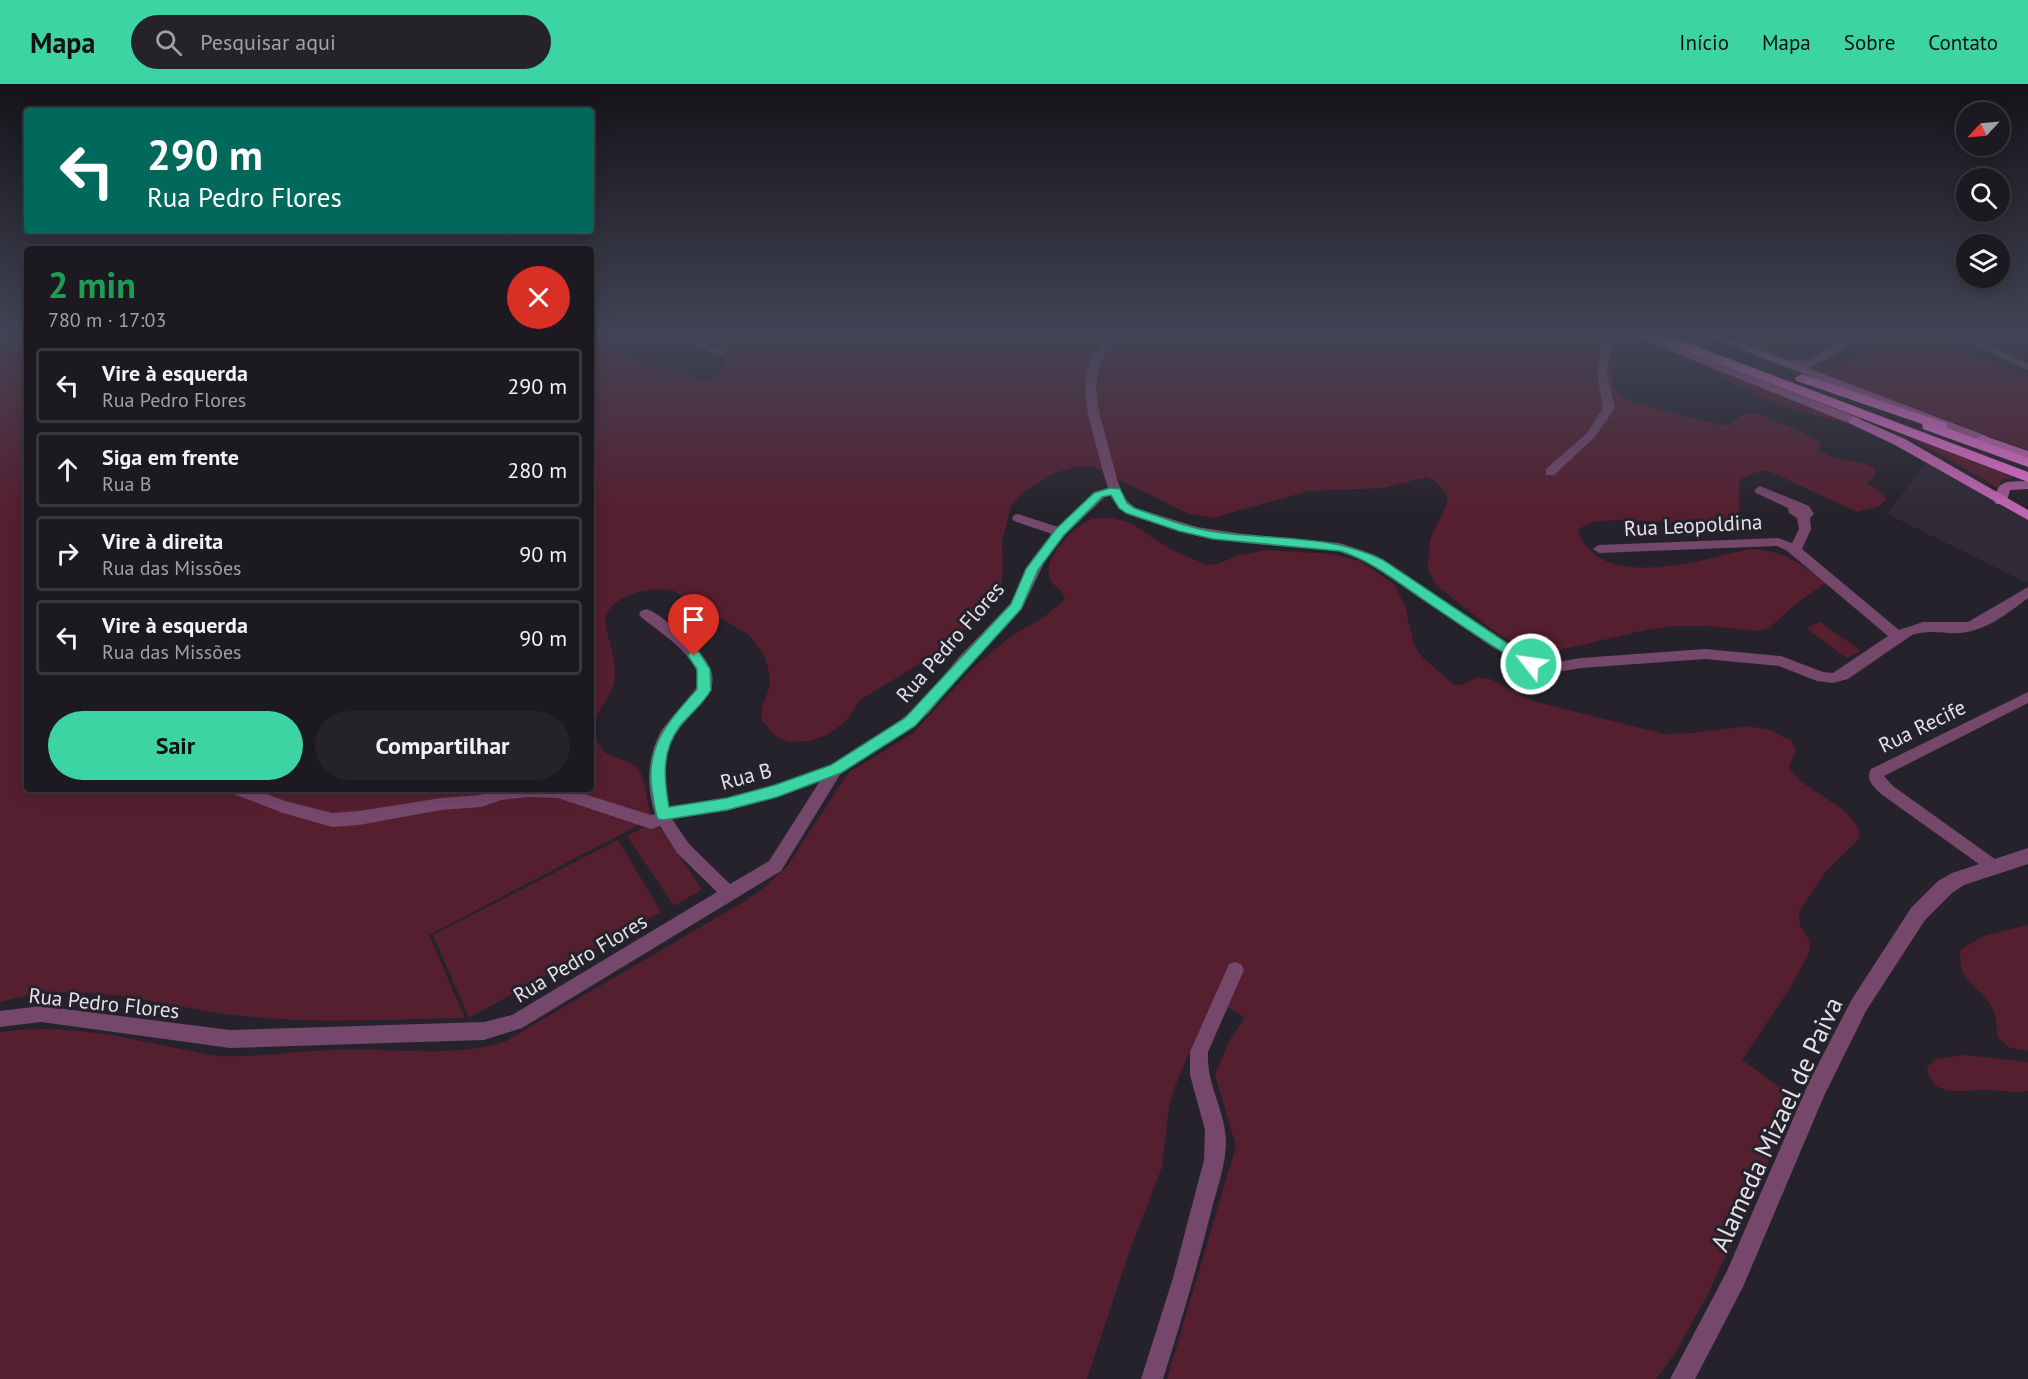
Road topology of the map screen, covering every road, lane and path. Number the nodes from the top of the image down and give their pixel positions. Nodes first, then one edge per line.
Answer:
1 (1091, 394) edge
2 (1606, 394) edge
3 (1788, 394) edge
4 (1793, 394) edge
5 (1811, 394) edge
6 (1846, 394) edge
7 (1850, 394) edge
8 (1867, 394) edge
9 (1855, 421) junction
10 (1982, 439) junction
11 (2028, 456) edge
12 (2028, 463) edge
13 (1550, 472) dead end
14 (2028, 477) edge
15 (2028, 485) edge
16 (1760, 490) dead end
17 (1116, 492) junction
18 (2001, 501) junction
19 (2028, 516) edge
20 (1017, 518) dead end
21 (1060, 532) junction
22 (1599, 549) dead end
23 (1794, 550) junction
24 (2028, 592) edge
25 (646, 614) dead end
26 (1898, 636) junction
27 (2028, 697) edge
28 (836, 769) junction
29 (245, 792) edge
30 (519, 792) edge
31 (558, 792) edge
32 (664, 816) junction
33 (2028, 856) edge
34 (1993, 867) junction
35 (730, 895) junction
36 (1235, 970) dead end
37 (0, 1019) edge
38 (1152, 1379) edge
39 (1682, 1379) edge

1 - 17 street
2 - 13 street
3 - 9 main road
4 - 9 highway
5 - 14 highway
6 - 12 highway
7 - 10 highway
8 - 10 main road
9 - 18 main road
10 - 11 main road
15 - 18 main road
16 - 23 street
17 - 21 street, Rua Pedro Flores
17 - 26 street
18 - 19 main road
20 - 21 street
21 - 28 street, Rua Pedro Flores
22 - 23 street, Rua Leopoldina
23 - 26 street, Rua Leopoldina
24 - 26 street
25 - 32 street
27 - 34 street, Rua Recife
28 - 32 street, Rua B
28 - 35 street, Rua Pedro Flores
29 - 30 street, Rua B
31 - 32 street, Rua B
32 - 35 street
33 - 34 street, Alameda Mizael de Paiva
34 - 39 street, Alameda Mizael de Paiva
35 - 37 street, Rua Pedro Flores
36 - 38 street

